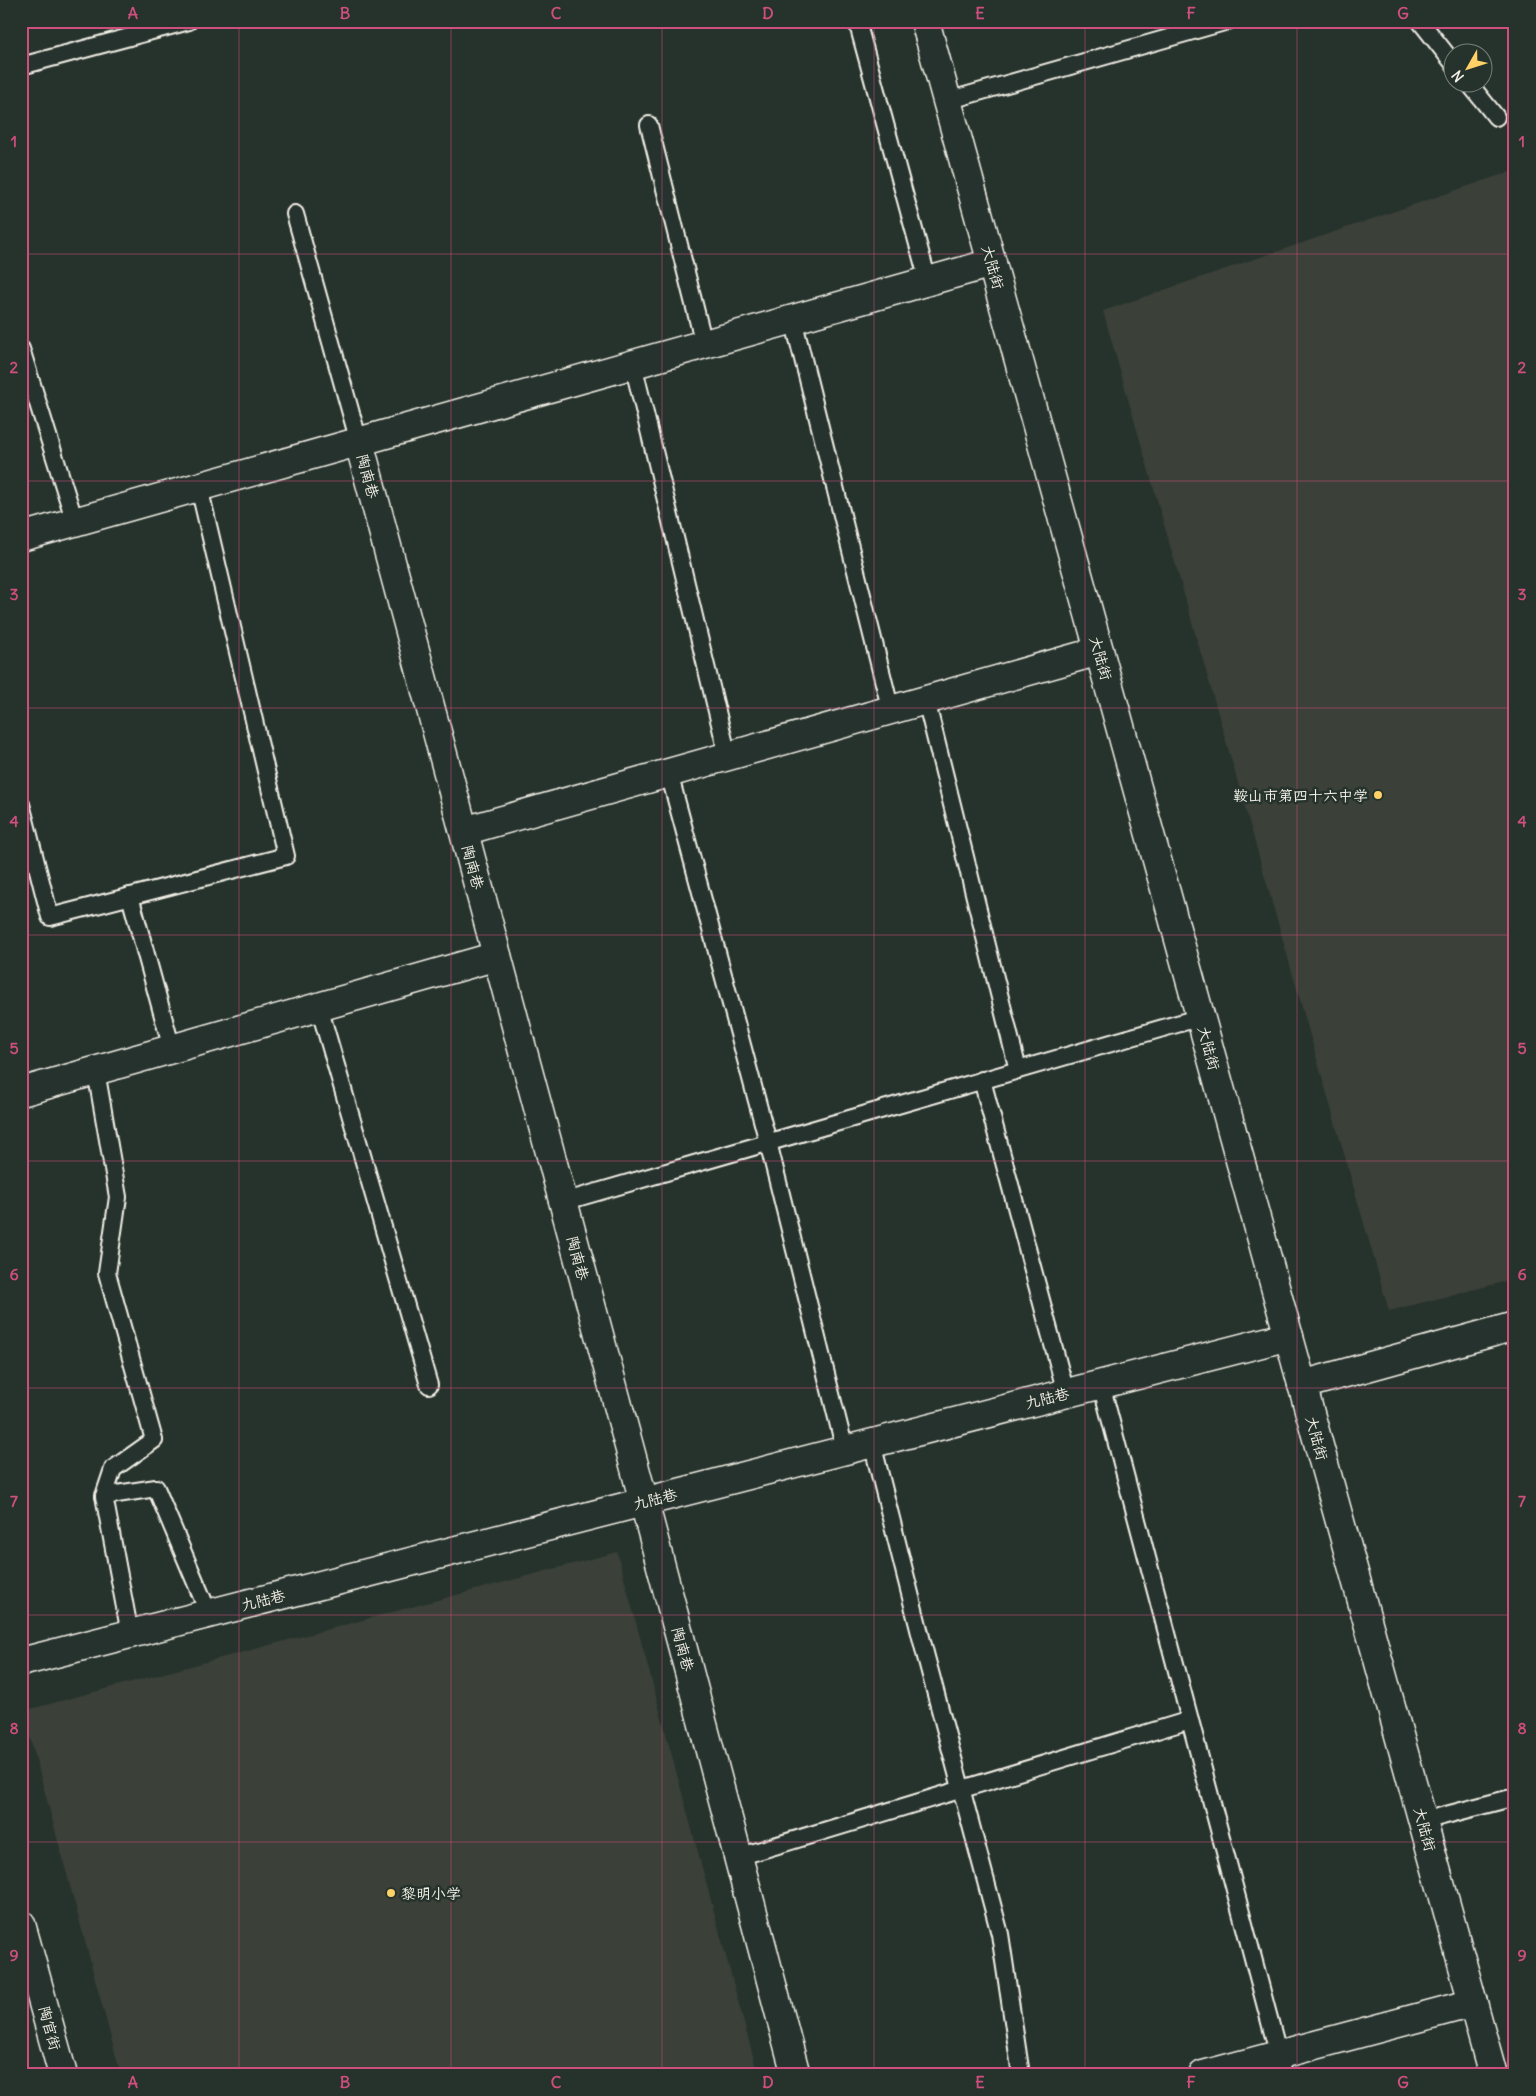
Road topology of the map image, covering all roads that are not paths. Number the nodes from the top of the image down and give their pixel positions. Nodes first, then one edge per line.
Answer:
1 (189, 21) edge
2 (857, 21) edge
3 (925, 21) edge
4 (1228, 21) edge
5 (1420, 21) edge
6 (1444, 51) edge
7 (21, 66) edge
8 (1476, 92) edge
9 (947, 101) junction
10 (1496, 117) dead end
11 (649, 125) dead end
12 (295, 214) dead end
13 (992, 263) junction
14 (928, 281) junction
15 (793, 319) junction
16 (704, 344) junction
17 (21, 349) edge
18 (633, 364) junction
19 (359, 442) junction
20 (199, 487) junction
21 (75, 522) junction
22 (21, 537) edge
23 (1099, 651) junction
24 (926, 700) junction
25 (890, 711) junction
26 (728, 757) junction
27 (669, 774) junction
28 (21, 804) edge
29 (464, 831) junction
30 (130, 896) junction
31 (497, 956) junction
32 (319, 1007) junction
33 (1201, 1017) junction
34 (172, 1050) junction
35 (1018, 1070) junction
36 (96, 1071) junction
37 (982, 1080) junction
38 (21, 1092) edge
39 (768, 1142) junction
40 (563, 1202) junction
41 (1515, 1326) edge
42 (1289, 1336) junction
43 (1101, 1384) junction
44 (429, 1385) dead end
45 (1302, 1385) junction
46 (1066, 1393) junction
47 (872, 1443) junction
48 (845, 1450) junction
49 (104, 1496) junction
50 (644, 1502) junction
51 (209, 1614) junction
52 (130, 1634) junction
53 (21, 1662) edge
54 (1190, 1720) junction
55 (962, 1790) junction
56 (1515, 1797) edge
57 (1423, 1822) junction
58 (738, 1857) junction
59 (21, 1924) edge
60 (1473, 2004) junction
61 (1282, 2065) edge
62 (63, 2075) edge
63 (796, 2075) edge
64 (1021, 2075) edge
65 (1203, 2075) edge
66 (1493, 2075) edge

1 - 7 lane
2 - 14 lane
3 - 9 street, 大陆街
4 - 9 lane
5 - 6 lane
8 - 10 lane
9 - 13 street, 大陆街
11 - 16 lane
12 - 19 lane
13 - 14 street
13 - 23 street, 大陆街
14 - 15 street
15 - 16 street
15 - 25 lane
16 - 18 street
17 - 21 lane
18 - 19 street
18 - 26 lane
19 - 20 street
19 - 29 street, 陶南巷
20 - 21 street
20 - 30 lane
21 - 22 street
23 - 24 street
23 - 33 street, 大陆街
24 - 25 street
24 - 35 lane
25 - 26 street
26 - 27 street
27 - 29 street
27 - 39 lane
28 - 30 lane
29 - 31 street, 陶南巷
30 - 34 lane
31 - 32 street
31 - 40 street, 陶南巷
32 - 34 street
32 - 44 lane
33 - 35 lane
33 - 42 street, 大陆街
34 - 36 street
35 - 37 lane
36 - 38 street
36 - 49 lane
37 - 39 lane
37 - 46 lane
39 - 40 lane
39 - 48 lane
40 - 50 street, 陶南巷
41 - 45 street
42 - 43 street, 九陆巷
42 - 45 street, 大陆街
43 - 46 street, 九陆巷
43 - 54 lane
45 - 57 street, 大陆街
46 - 47 street, 九陆巷
47 - 48 street, 九陆巷
47 - 55 lane
48 - 50 street, 九陆巷
49 - 51 lane
49 - 52 lane
50 - 51 street, 九陆巷
50 - 58 street, 陶南巷
51 - 52 street, 九陆巷
52 - 53 street, 九陆巷
54 - 55 lane
54 - 61 lane
55 - 58 lane
55 - 64 lane
56 - 57 lane
57 - 60 street, 大陆街
58 - 63 street, 陶南巷
59 - 62 street, 陶官街
60 - 61 street
60 - 66 street, 大陆街
61 - 65 street

